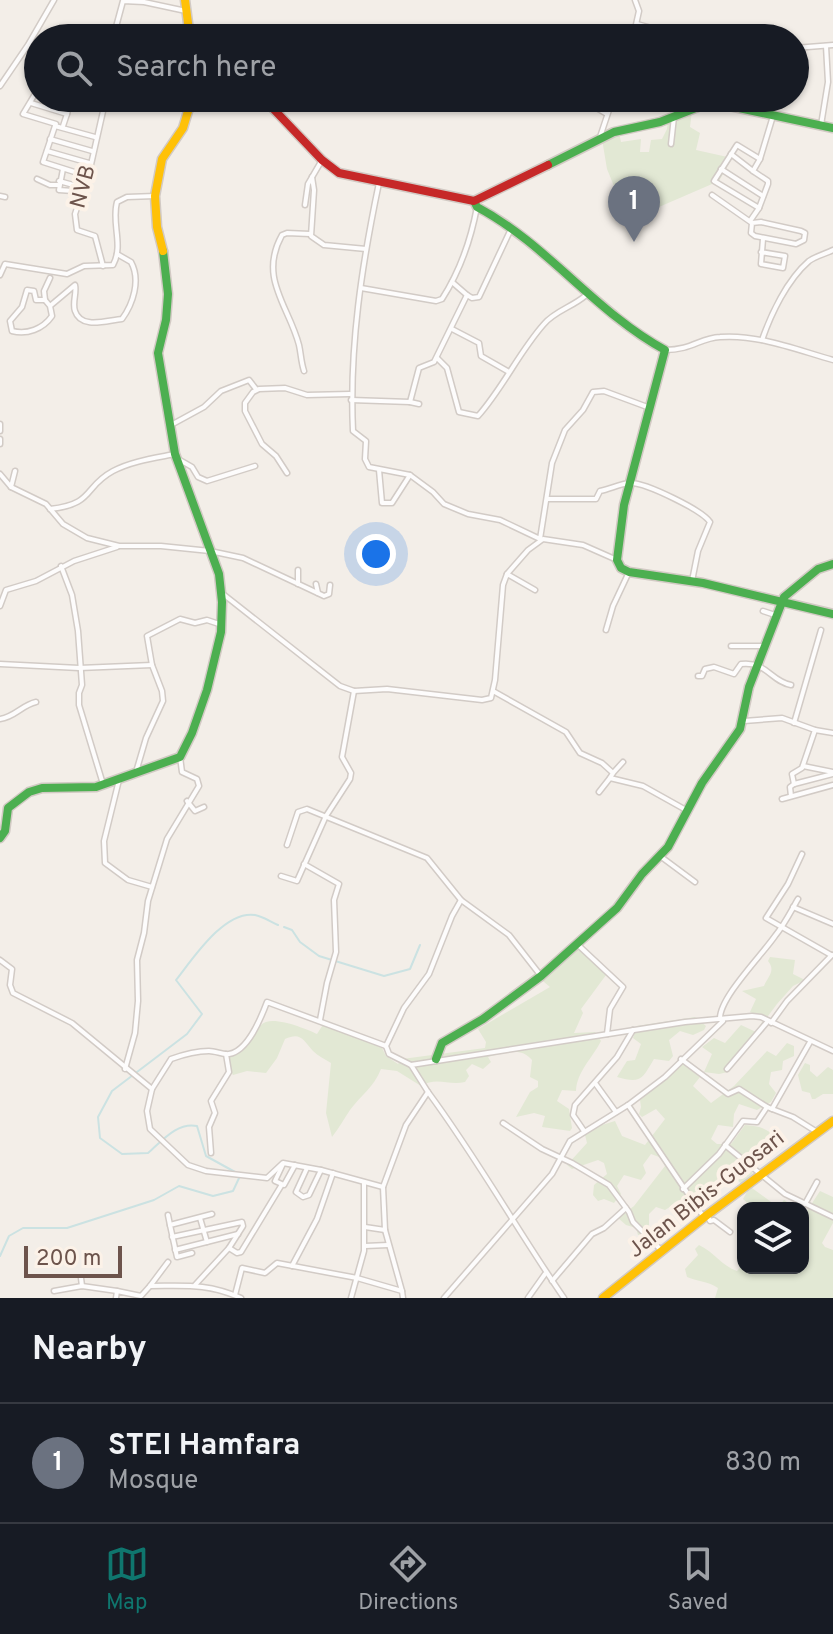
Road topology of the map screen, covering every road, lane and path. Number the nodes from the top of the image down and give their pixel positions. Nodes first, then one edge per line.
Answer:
1 (54, 0) edge
2 (185, 0) edge
3 (644, 0) edge
4 (636, 2) edge
5 (186, 11) junction
6 (40, 24) edge
7 (117, 24) edge
8 (188, 24) edge
9 (637, 24) edge
10 (833, 45) edge
11 (826, 46) junction
12 (809, 47) edge
13 (24, 51) edge
14 (0, 86) edge
15 (24, 112) edge
16 (60, 112) edge
17 (103, 112) edge
18 (188, 112) edge
19 (276, 112) edge
20 (604, 112) edge
21 (686, 112) edge
22 (764, 112) edge
23 (67, 114) joint
24 (607, 114) joint
25 (774, 114) junction
26 (674, 117) junction
27 (56, 125) junction
28 (821, 125) junction
29 (606, 126) junction
30 (63, 127) junction
31 (833, 128) edge
32 (614, 132) junction
33 (600, 138) junction
34 (50, 139) junction
35 (96, 139) junction
36 (671, 144) dead end
37 (47, 151) junction
38 (92, 151) junction
39 (731, 154) junction
40 (760, 159) junction
41 (322, 160) junction
42 (89, 163) junction
43 (63, 169) junction
44 (721, 169) junction
45 (753, 171) junction
46 (84, 175) junction
47 (312, 177) junction
48 (37, 179) dead end
49 (59, 183) junction
50 (379, 183) junction
51 (77, 186) junction
52 (735, 194) junction
53 (712, 195) dead end
54 (155, 196) junction
55 (763, 196) junction
56 (476, 204) junction
57 (305, 205) dead end
58 (728, 206) junction
59 (759, 208) junction
60 (751, 222) junction
61 (512, 227) junction
62 (310, 234) junction
63 (763, 238) junction
64 (367, 249) junction
65 (833, 250) edge
66 (761, 252) junction
67 (117, 254) junction
68 (104, 266) junction
69 (0, 275) edge
70 (50, 278) dead end
71 (452, 282) junction
72 (361, 288) junction
73 (587, 294) junction
74 (467, 295) junction
75 (45, 300) junction
76 (50, 306) junction
77 (451, 329) junction
78 (762, 340) junction
79 (665, 350) junction
80 (437, 358) junction
81 (833, 360) edge
82 (304, 371) dead end
83 (509, 372) junction
84 (256, 389) junction
85 (351, 397) junction
86 (410, 402) junction
87 (419, 404) dead end
88 (650, 408) junction
89 (0, 424) edge
90 (171, 425) junction
91 (0, 431) edge
92 (176, 457) junction
93 (255, 466) dead end
94 (379, 470) junction
95 (15, 471) dead end
96 (287, 473) dead end
97 (0, 474) edge
98 (410, 475) junction
99 (630, 483) junction
100 (11, 487) junction
101 (547, 499) junction
102 (50, 509) junction
103 (540, 539) junction
104 (119, 546) junction
105 (210, 551) junction
106 (617, 560) junction
107 (833, 564) edge
108 (61, 566) junction
109 (298, 570) dead end
110 (629, 572) junction
111 (507, 574) junction
112 (692, 581) junction
113 (298, 584) junction
114 (316, 584) dead end
115 (330, 585) dead end
116 (3, 590) edge
117 (535, 590) dead end
118 (222, 593) junction
119 (318, 593) junction
120 (783, 600) junction
121 (0, 606) edge
122 (763, 611) dead end
123 (833, 614) edge
124 (775, 615) junction
125 (222, 625) junction
126 (606, 630) dead end
127 (821, 630) dead end
128 (731, 646) dead end
129 (764, 646) junction
130 (0, 664) edge
131 (152, 665) junction
132 (758, 665) junction
133 (79, 668) junction
134 (698, 676) dead end
135 (791, 685) dead end
136 (354, 691) junction
137 (493, 691) junction
138 (36, 702) dead end
139 (0, 719) edge
140 (744, 721) junction
141 (794, 723) junction
142 (815, 730) junction
143 (833, 733) edge
144 (180, 757) junction
145 (623, 762) dead end
146 (803, 766) junction
147 (833, 773) edge
148 (135, 774) junction
149 (612, 775) junction
150 (119, 780) junction
151 (794, 784) junction
152 (103, 785) junction
153 (833, 785) edge
154 (599, 792) dead end
155 (791, 796) junction
156 (782, 799) dead end
157 (187, 801) junction
158 (204, 807) dead end
159 (3, 809) edge
160 (686, 810) junction
161 (326, 816) junction
162 (0, 838) edge
163 (287, 845) dead end
164 (802, 854) dead end
165 (660, 856) junction
166 (304, 864) junction
167 (281, 876) dead end
168 (695, 882) dead end
169 (152, 887) junction
170 (798, 899) dead end
171 (461, 900) junction
172 (793, 907) junction
173 (833, 924) edge
174 (782, 927) junction
175 (577, 944) junction
176 (832, 954) edge
177 (0, 960) edge
178 (541, 976) junction
179 (722, 1019) junction
180 (320, 1020) junction
181 (770, 1022) junction
182 (633, 1030) junction
183 (607, 1034) junction
184 (811, 1041) junction
185 (386, 1046) junction
186 (833, 1051) edge
187 (226, 1054) junction
188 (436, 1059) junction
189 (681, 1059) junction
190 (411, 1065) junction
191 (125, 1069) junction
192 (727, 1069) dead end
193 (595, 1083) junction
194 (152, 1089) junction
195 (428, 1092) junction
196 (628, 1105) junction
197 (770, 1108) junction
198 (616, 1112) junction
199 (833, 1121) edge
200 (503, 1123) dead end
201 (584, 1131) junction
202 (818, 1133) junction
203 (725, 1145) junction
204 (211, 1153) dead end
205 (559, 1159) junction
206 (283, 1163) junction
207 (295, 1165) junction
208 (307, 1168) junction
209 (321, 1170) junction
210 (333, 1173) junction
211 (761, 1174) junction
212 (817, 1182) dead end
213 (364, 1183) junction
214 (281, 1186) dead end
215 (383, 1187) junction
216 (683, 1189) junction
217 (801, 1202) edge
218 (806, 1202) edge
219 (809, 1206) edge
220 (626, 1207) junction
221 (212, 1214) dead end
222 (168, 1215) dead end
223 (706, 1217) junction
224 (833, 1217) edge
225 (200, 1218) junction
226 (512, 1221) junction
227 (170, 1225) junction
228 (365, 1227) junction
229 (203, 1230) junction
230 (385, 1230) junction
231 (730, 1232) dead end
232 (238, 1234) junction
233 (172, 1237) junction
234 (207, 1243) junction
235 (388, 1245) junction
236 (229, 1248) junction
237 (364, 1248) junction
238 (175, 1250) junction
239 (662, 1251) junction
240 (192, 1253) dead end
241 (168, 1262) dead end
242 (292, 1266) junction
243 (545, 1274) junction
244 (81, 1278) dead end
245 (357, 1278) junction
246 (552, 1281) junction
247 (195, 1285) junction
248 (82, 1286) junction
249 (150, 1286) junction
250 (54, 1291) dead end
251 (117, 1291) junction
252 (402, 1291) junction
253 (235, 1295) junction
254 (116, 1298) edge
255 (241, 1298) edge
256 (351, 1298) edge
257 (403, 1298) edge
258 (444, 1298) edge
259 (528, 1298) edge
260 (564, 1298) edge
261 (603, 1298) edge

1 - 6 street
2 - 5 street
3 - 4 street
4 - 9 street
5 - 7 street
5 - 8 street
10 - 11 street
11 - 12 street
11 - 28 street
13 - 14 street
15 - 27 street
16 - 23 street
17 - 35 street
18 - 54 street
19 - 41 street
20 - 24 street
21 - 26 street
22 - 25 street
23 - 30 street
24 - 29 street
25 - 28 street
25 - 40 street
26 - 32 street
26 - 36 street
27 - 30 street
27 - 34 street
28 - 31 street
29 - 32 street
29 - 33 street
30 - 35 street
32 - 33 street
33 - 56 street
34 - 37 street
34 - 38 street
35 - 38 street
35 - 68 street, NVB
37 - 42 street
37 - 43 street
38 - 42 street
39 - 40 street
39 - 44 street
39 - 45 street
40 - 45 street
41 - 47 street
41 - 50 street
42 - 46 street
43 - 46 street
43 - 49 street
44 - 52 street
44 - 55 street
45 - 55 street
46 - 51 street
47 - 57 street
47 - 62 street
48 - 49 street
49 - 51 street
49 - 51 street
50 - 56 street
50 - 64 street
52 - 58 street
52 - 59 street
53 - 58 street
54 - 67 street
54 - 90 street
55 - 59 street
56 - 61 street
56 - 71 street
58 - 60 street
59 - 60 street
60 - 63 street
60 - 63 street
61 - 73 street
61 - 74 street
62 - 64 street
62 - 82 street
63 - 66 street
64 - 72 street
65 - 78 street
66 - 66 street
67 - 68 street
67 - 76 street
68 - 69 street
70 - 75 street
71 - 72 street
71 - 74 street
72 - 85 street
73 - 79 street
73 - 83 street
74 - 77 street
75 - 76 street
75 - 76 street
77 - 80 street
77 - 83 street
78 - 79 street
78 - 81 street
79 - 88 street
80 - 83 street
80 - 86 street
84 - 85 street
84 - 90 street
84 - 96 street
85 - 86 street
85 - 94 street
86 - 87 street
88 - 99 street
88 - 101 street
89 - 91 street
90 - 92 street
92 - 93 street
92 - 102 street
92 - 105 street
94 - 98 street
94 - 98 street
95 - 100 street
97 - 100 street
98 - 103 street
99 - 101 street
99 - 106 street
99 - 112 street
100 - 102 street
101 - 103 street
102 - 104 street
103 - 106 street
103 - 111 street
104 - 105 street
104 - 108 street
105 - 113 street
105 - 118 street
106 - 110 street
107 - 120 street
108 - 116 street
108 - 133 street
109 - 113 street
110 - 112 street
110 - 126 street
111 - 117 street
111 - 137 street
112 - 120 street
113 - 119 street
114 - 119 street
115 - 119 street
116 - 121 street
118 - 125 street
118 - 136 street
120 - 123 street
120 - 124 street
122 - 124 street
124 - 129 street
125 - 131 street
125 - 144 street
127 - 141 street
128 - 129 street
129 - 132 street
130 - 133 street
131 - 133 street
131 - 148 street
132 - 134 street
132 - 135 street
132 - 140 street
133 - 152 street
136 - 137 street
136 - 161 street
137 - 149 street
138 - 139 street
140 - 141 street
140 - 160 street
141 - 142 street
142 - 143 street
142 - 146 street
144 - 148 street
144 - 157 street
145 - 149 street
146 - 147 street
146 - 151 street
147 - 151 street
148 - 150 street
149 - 154 street
149 - 160 street
150 - 152 street
150 - 169 street
151 - 155 street
152 - 159 street
153 - 155 street
155 - 156 street
157 - 158 street
157 - 169 street
159 - 162 street
160 - 165 street
161 - 163 street
161 - 166 street
161 - 171 street
164 - 174 street
165 - 168 street
165 - 175 street
166 - 167 street
166 - 180 street
169 - 191 street
170 - 172 street
171 - 178 street
171 - 185 street
172 - 173 street
172 - 174 street
174 - 176 street
174 - 179 street
175 - 178 street
175 - 183 street
176 - 181 street
177 - 191 street
178 - 188 street
179 - 181 street
179 - 182 street
179 - 189 street
180 - 185 street
180 - 187 street
181 - 184 street
181 - 192 street
182 - 183 street
182 - 193 street
183 - 188 street
184 - 186 street
184 - 197 street
185 - 190 street
187 - 194 street
187 - 204 street
188 - 190 street
189 - 196 street
189 - 197 street
190 - 195 street
191 - 194 street
193 - 198 street
193 - 201 street
194 - 206 street
195 - 215 street
195 - 226 street
196 - 198 street
196 - 216 street
197 - 202 street
197 - 203 street
198 - 201 street
199 - 202 street, Jalan Bibis-Guosari
200 - 205 street
201 - 205 street
202 - 211 street, Jalan Bibis-Guosari
203 - 211 street
203 - 216 street
205 - 220 street
205 - 226 street
206 - 207 street
206 - 207 street
207 - 208 street
208 - 209 street
208 - 209 street
209 - 210 street
210 - 213 street
210 - 242 street
211 - 217 street
211 - 223 street, Jalan Bibis-Guosari
212 - 218 street
213 - 215 street
213 - 228 street
214 - 236 street
215 - 230 street
216 - 223 street
219 - 224 street
220 - 239 street
220 - 246 street
221 - 225 street
222 - 227 street
223 - 231 street
223 - 239 street, Jalan Bibis-Guosari
225 - 227 street
225 - 229 street
226 - 243 street
226 - 258 street
227 - 233 street
228 - 230 street
228 - 237 street
229 - 232 street
229 - 233 street
229 - 234 street
230 - 235 street
232 - 234 street
232 - 236 street
233 - 238 street
234 - 238 street
235 - 237 street
235 - 252 street
236 - 247 street
237 - 245 street
238 - 240 street
239 - 261 street, Jalan Bibis-Guosari
241 - 249 street
242 - 245 street
242 - 253 street
243 - 246 street
243 - 259 street
244 - 248 street
245 - 252 street
245 - 256 street
246 - 260 street
247 - 249 street
247 - 253 street
248 - 250 street
248 - 251 street
249 - 251 street
251 - 254 street
252 - 257 street
253 - 255 street

